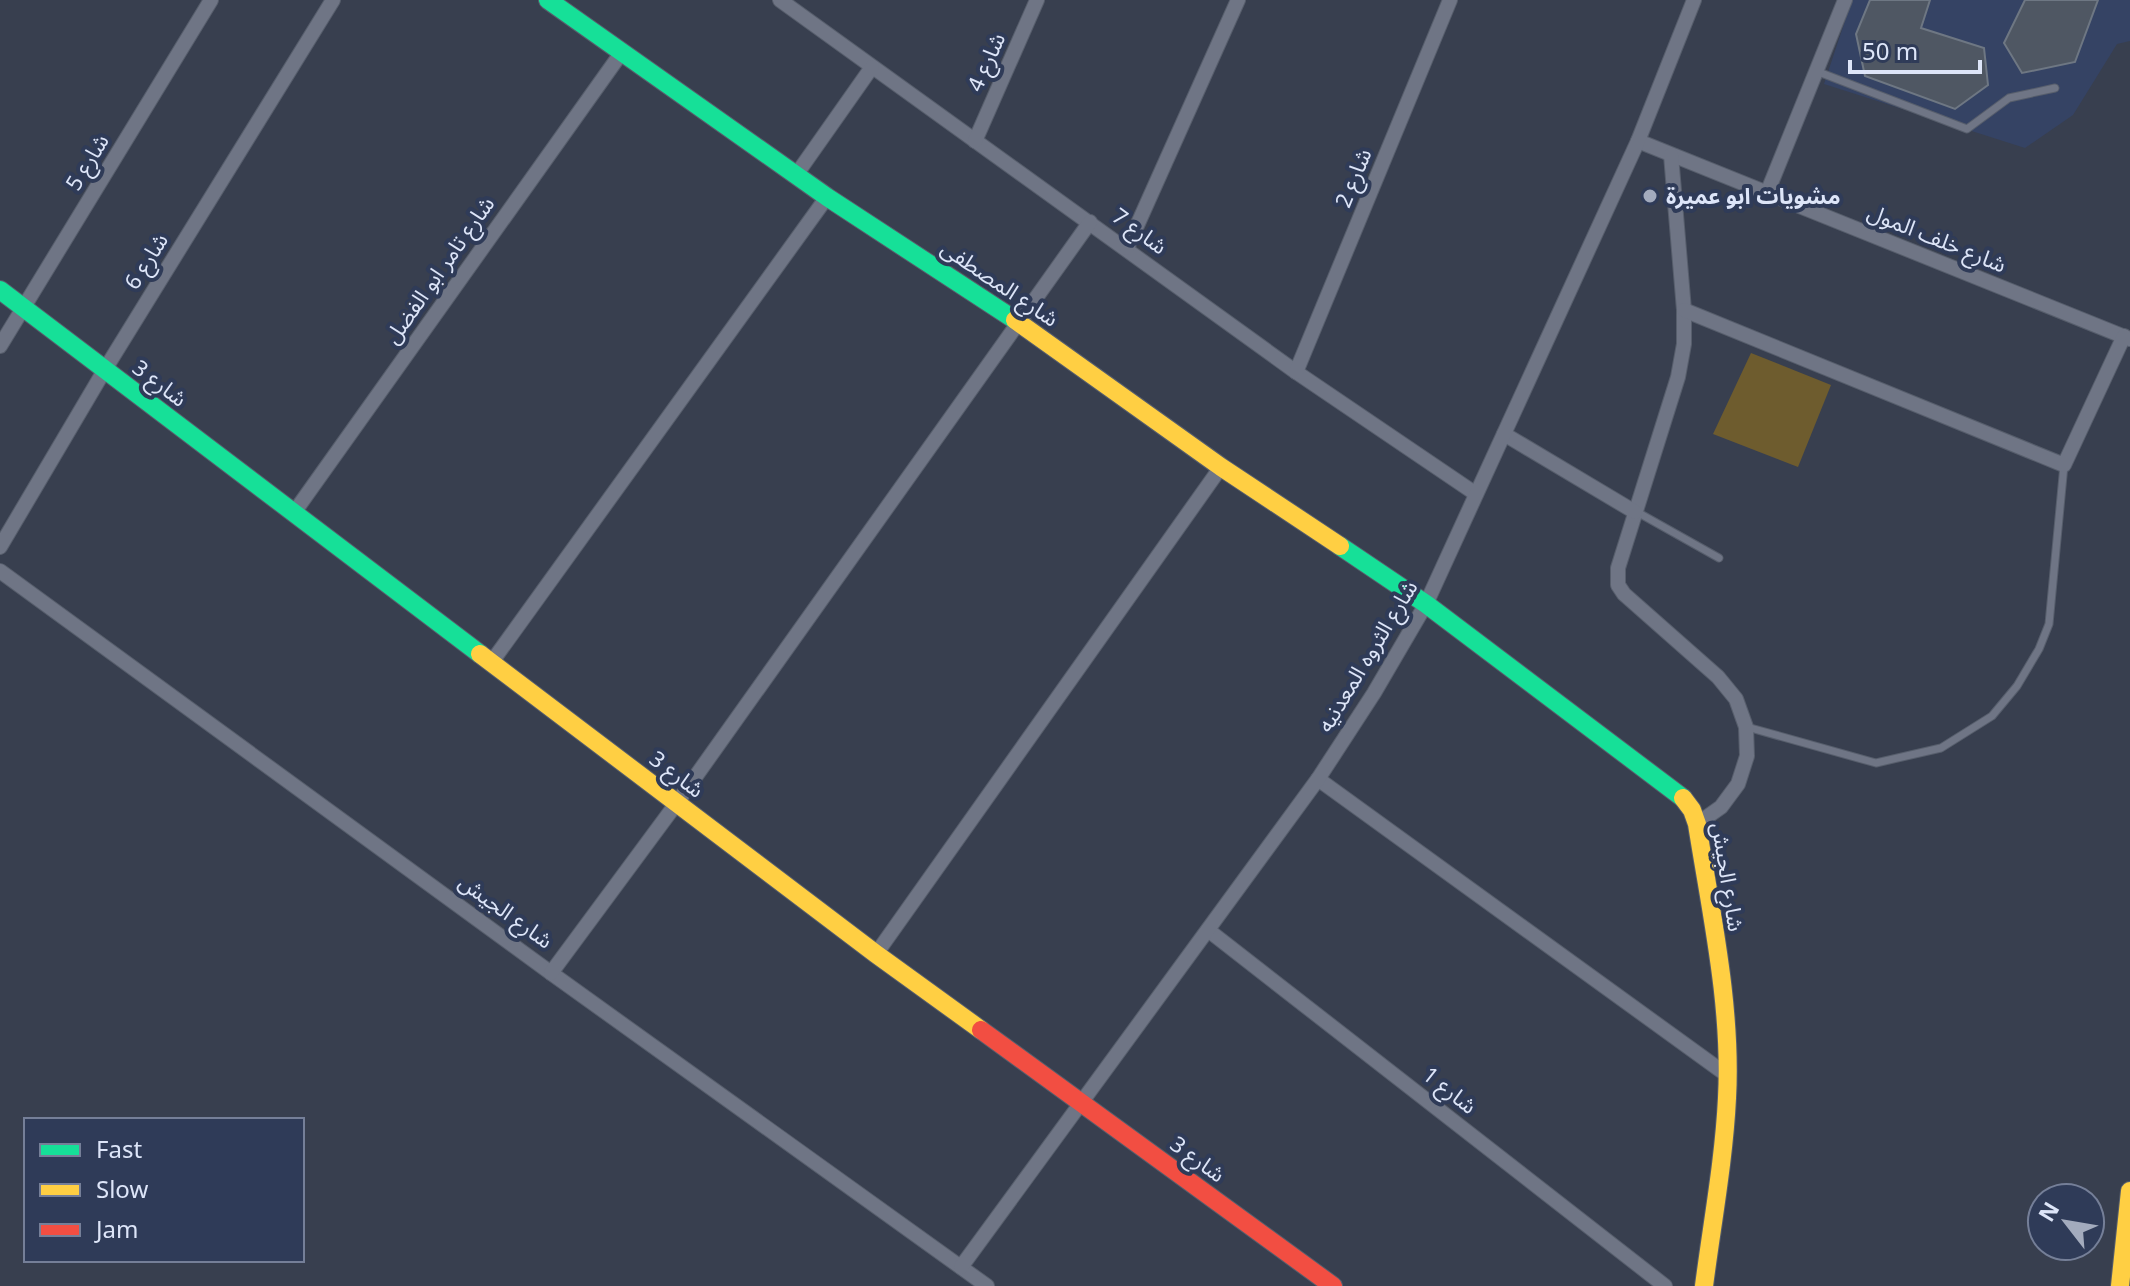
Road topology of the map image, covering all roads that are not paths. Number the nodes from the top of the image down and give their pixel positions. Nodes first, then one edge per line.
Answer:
1 (211, 0) edge
2 (333, 0) edge
3 (548, 0) edge
4 (780, 0) edge
5 (810, 0) edge
6 (1037, 0) edge
7 (1238, 0) edge
8 (1450, 0) edge
9 (1694, 0) edge
10 (1845, 0) edge
11 (569, 6) edge
12 (804, 17) junction
13 (622, 52) junction
14 (872, 67) junction
15 (1816, 71) junction
16 (2055, 88) dead end
17 (975, 141) junction
18 (1638, 141) junction
19 (1671, 155) junction
20 (796, 175) junction
21 (1767, 193) junction
22 (827, 197) junction
23 (1090, 222) junction
24 (1127, 248) junction
25 (0, 290) edge
26 (23, 308) junction
27 (1684, 310) junction
28 (1017, 322) junction
29 (2127, 338) edge
30 (0, 346) edge
31 (104, 371) junction
32 (1296, 372) junction
33 (1504, 434) junction
34 (2064, 465) junction
35 (1221, 467) junction
36 (1476, 494) junction
37 (1635, 512) junction
38 (293, 514) junction
39 (0, 547) edge
40 (1719, 558) dead end
41 (0, 571) edge
42 (1426, 604) junction
43 (491, 663) junction
44 (1746, 727) junction
45 (1318, 779) junction
46 (676, 804) junction
47 (1697, 824) junction
48 (1208, 930) junction
49 (876, 954) junction
50 (551, 973) junction
51 (1727, 1075) junction
52 (1081, 1103) junction
53 (2130, 1191) edge
54 (961, 1267) junction
55 (987, 1286) edge
56 (1333, 1286) edge
57 (1665, 1286) edge
58 (1704, 1286) edge
59 (2120, 1286) edge

1 - 26 street, شارع 5
2 - 31 street, شارع 6
3 - 11 street, شارع المصطفى
4 - 12 street, شارع 7
5 - 12 street
6 - 17 street, شارع 4
7 - 24 street
8 - 32 street, شارع 2
9 - 18 street, شارع الثروه المعدنيه
10 - 15 street
11 - 13 street, شارع المصطفى
12 - 14 street, شارع 7
13 - 20 street, شارع المصطفى
13 - 38 street, شارع تامر ابو الفضل
14 - 17 street, شارع 7
14 - 20 street
15 - 16 lane
15 - 21 street
17 - 23 street, شارع 7
18 - 19 street, شارع خلف المول
18 - 33 street, شارع الثروه المعدنيه
19 - 21 street, شارع خلف المول
19 - 27 street
20 - 22 street, شارع المصطفى
21 - 29 street, شارع خلف المول
22 - 28 street, شارع المصطفى
22 - 43 street
23 - 24 street, شارع 7
23 - 28 street
24 - 32 street, شارع 7
25 - 26 street, شارع 3
26 - 30 street, شارع 5
26 - 31 street, شارع 3
27 - 34 street
27 - 37 street
28 - 35 street, شارع المصطفى
28 - 46 street
29 - 34 street
31 - 38 street, شارع 3
31 - 39 street, شارع 6
32 - 36 street, شارع 7
33 - 36 street, شارع الثروه المعدنيه
33 - 37 street
34 - 44 lane
35 - 42 street, شارع المصطفى
35 - 49 street
36 - 42 street, شارع الثروه المعدنيه
37 - 40 lane
37 - 44 street
38 - 43 street, شارع 3
41 - 50 street, شارع الجيش
42 - 45 street, شارع الثروه المعدنيه
42 - 47 street, شارع الجيش
43 - 46 street, شارع 3
44 - 47 street
45 - 48 street, شارع الثروه المعدنيه
45 - 51 street
46 - 49 street, شارع 3
46 - 50 street
47 - 51 street, شارع الجيش
48 - 52 street, شارع الثروه المعدنيه
48 - 57 street, شارع 1
49 - 52 street, شارع 3
50 - 54 street, شارع الجيش
51 - 58 street, شارع الجيش
52 - 54 street, شارع الثروه المعدنيه
52 - 56 street, شارع 3
53 - 59 street
54 - 55 street, شارع الجيش

